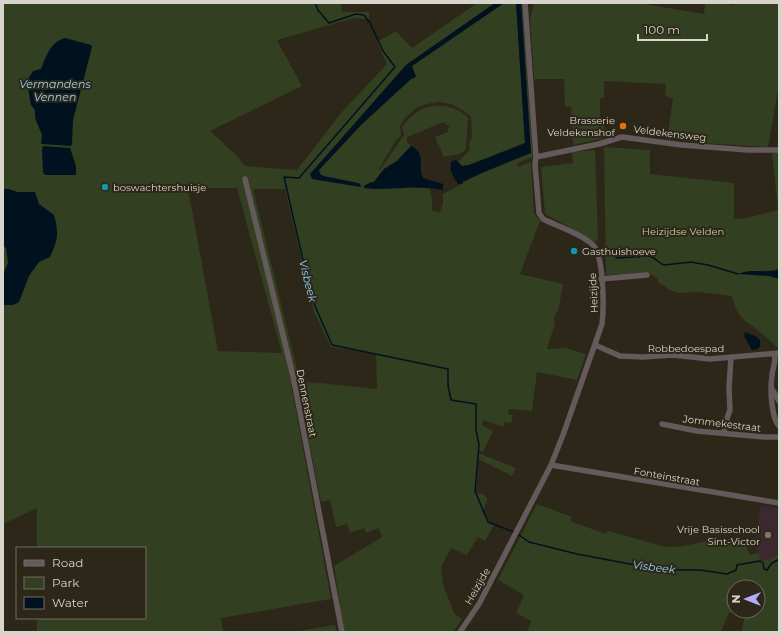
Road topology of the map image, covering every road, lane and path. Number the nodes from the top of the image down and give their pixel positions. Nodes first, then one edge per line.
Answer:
1 (525, 3) edge
2 (779, 150) edge
3 (536, 157) junction
4 (246, 179) dead end
5 (647, 275) dead end
6 (601, 279) junction
7 (595, 346) junction
8 (776, 353) edge
9 (731, 356) junction
10 (771, 387) junction
11 (779, 401) edge
12 (662, 424) dead end
13 (779, 426) edge
14 (724, 433) junction
15 (779, 437) edge
16 (551, 465) junction
17 (779, 503) edge
18 (342, 632) edge
19 (460, 632) edge

1 - 3 street, Heizijde
2 - 3 street, Veldekensweg
3 - 6 street, Heizijde
4 - 18 street, Dennenstraat
5 - 6 street
6 - 7 street, Heizijde
7 - 9 street, Robbedoespad
7 - 16 street, Heizijde
8 - 9 street, Robbedoespad
8 - 10 street
9 - 14 street
10 - 11 street
10 - 13 street
12 - 14 street, Jommekestraat
14 - 15 street, Jommekestraat
16 - 17 street, Fonteinstraat
16 - 19 street, Heizijde

